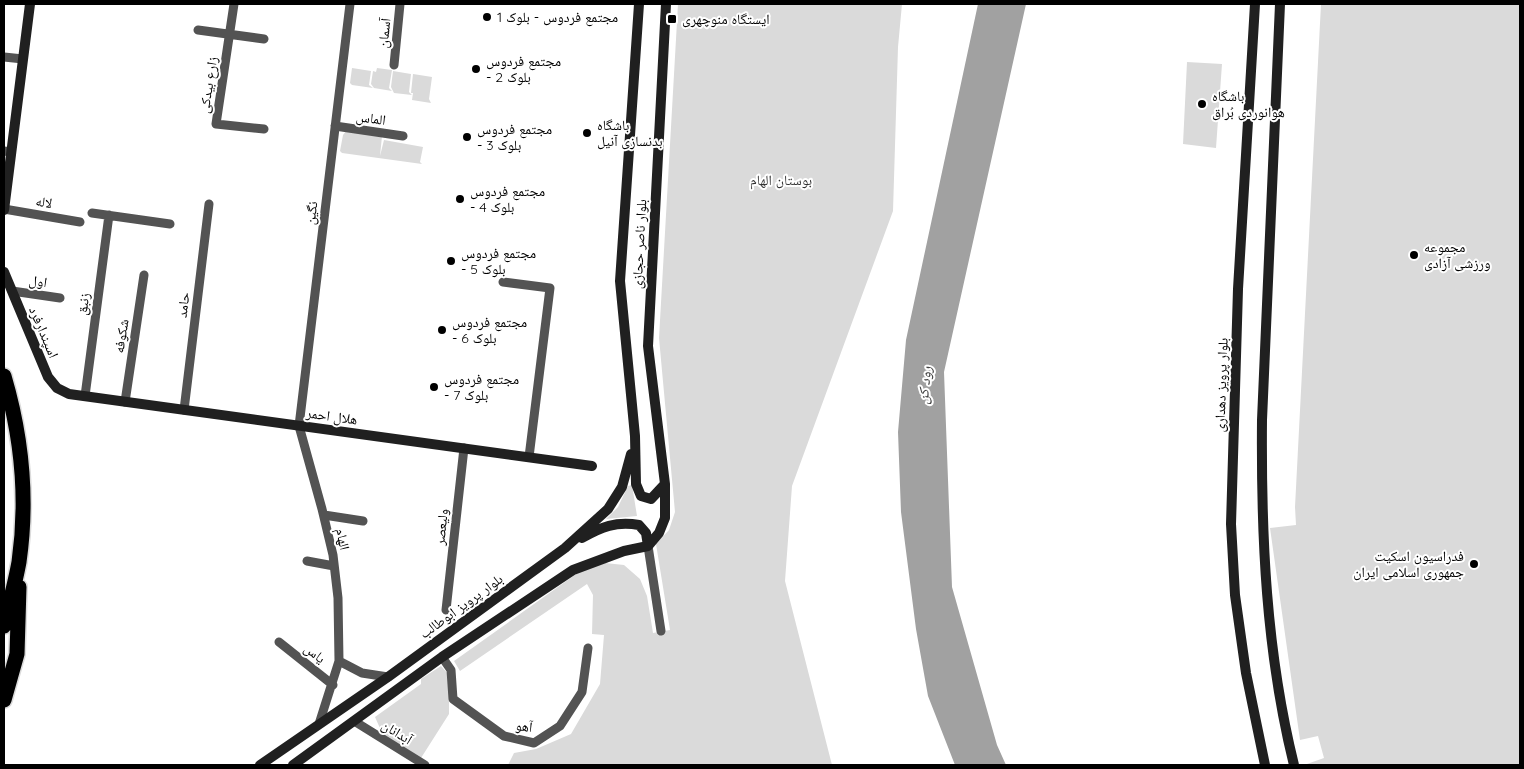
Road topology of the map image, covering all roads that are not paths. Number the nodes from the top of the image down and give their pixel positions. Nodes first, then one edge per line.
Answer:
1 (30, 4) edge
2 (234, 4) edge
3 (350, 4) edge
4 (400, 4) edge
5 (639, 4) edge
6 (666, 4) edge
7 (1255, 4) edge
8 (1280, 4) edge
9 (198, 30) dead end
10 (230, 35) junction
11 (264, 38) dead end
12 (4, 57) edge
13 (23, 59) junction
14 (394, 65) dead end
15 (335, 126) junction
16 (264, 129) dead end
17 (403, 136) dead end
18 (8, 151) edge
19 (209, 204) dead end
20 (4, 209) edge
21 (92, 213) dead end
22 (109, 215) junction
23 (80, 222) dead end
24 (170, 224) dead end
25 (4, 272) edge
26 (144, 275) dead end
27 (503, 282) dead end
28 (12, 291) junction
29 (60, 298) dead end
30 (4, 376) edge
31 (69, 394) joint
32 (85, 396) junction
33 (125, 402) junction
34 (184, 410) junction
35 (299, 426) junction
36 (635, 436) junction
37 (464, 448) junction
38 (530, 457) junction
39 (592, 466) dead end
40 (665, 484) junction
41 (324, 515) junction
42 (363, 521) dead end
43 (648, 546) junction
44 (565, 548) junction
45 (307, 561) dead end
46 (19, 563) junction
47 (334, 566) junction
48 (446, 610) dead end
49 (4, 626) edge
50 (661, 631) dead end
51 (279, 642) dead end
52 (588, 648) dead end
53 (442, 657) junction
54 (339, 662) junction
55 (388, 676) junction
56 (334, 685) junction
57 (4, 700) edge
58 (354, 721) junction
59 (319, 724) junction
60 (260, 765) edge
61 (293, 765) edge
62 (425, 765) edge
63 (1265, 765) edge
64 (1294, 765) edge

1 - 13 main road
2 - 10 street, زارع بیدکی
3 - 15 street, نگین
4 - 14 street, آسمان
5 - 36 main road, بلوار ناصر حجازی
6 - 40 main road, بلوار ناصر حجازی
7 - 63 main road, بلوار پرویز دهداری
8 - 64 main road
9 - 10 street
10 - 11 street
10 - 16 street, زارع بیدکی
12 - 13 street
13 - 18 main road
15 - 17 street, الماس
15 - 35 street, نگین
18 - 20 main road
19 - 34 street, حامد
20 - 23 street, لاله
21 - 22 street
22 - 24 street
22 - 32 street, زنبق
25 - 28 main road, اسپندارفرد
26 - 33 street, شکوفه
27 - 38 street
28 - 29 street, اول
28 - 31 main road, اسپندارفرد
30 - 46 highway
31 - 32 main road, هلال احمر
32 - 33 main road, هلال احمر
33 - 34 main road, هلال احمر
34 - 35 main road, هلال احمر
35 - 37 main road, هلال احمر
35 - 41 street, الهام
36 - 40 main road, بلوار ناصر حجازی
36 - 44 main road, بلوار پرویز ابوطالب
37 - 38 main road, هلال احمر
37 - 48 street, ولیعصر
38 - 39 main road, هلال احمر
40 - 43 main road
41 - 42 street
41 - 47 street, الهام
43 - 44 main road
43 - 50 street
43 - 53 main road
44 - 55 main road, بلوار پرویز ابوطالب
45 - 47 street
46 - 49 highway
46 - 57 highway
47 - 54 street, الهام
51 - 56 street, یاس
52 - 53 street, آهو
53 - 58 main road
54 - 55 street
54 - 56 street, الهام
55 - 59 main road, بلوار پرویز ابوطالب
56 - 59 street, الهام
58 - 61 main road
58 - 62 street, آبدانان
59 - 60 main road, بلوار پرویز ابوطالب

